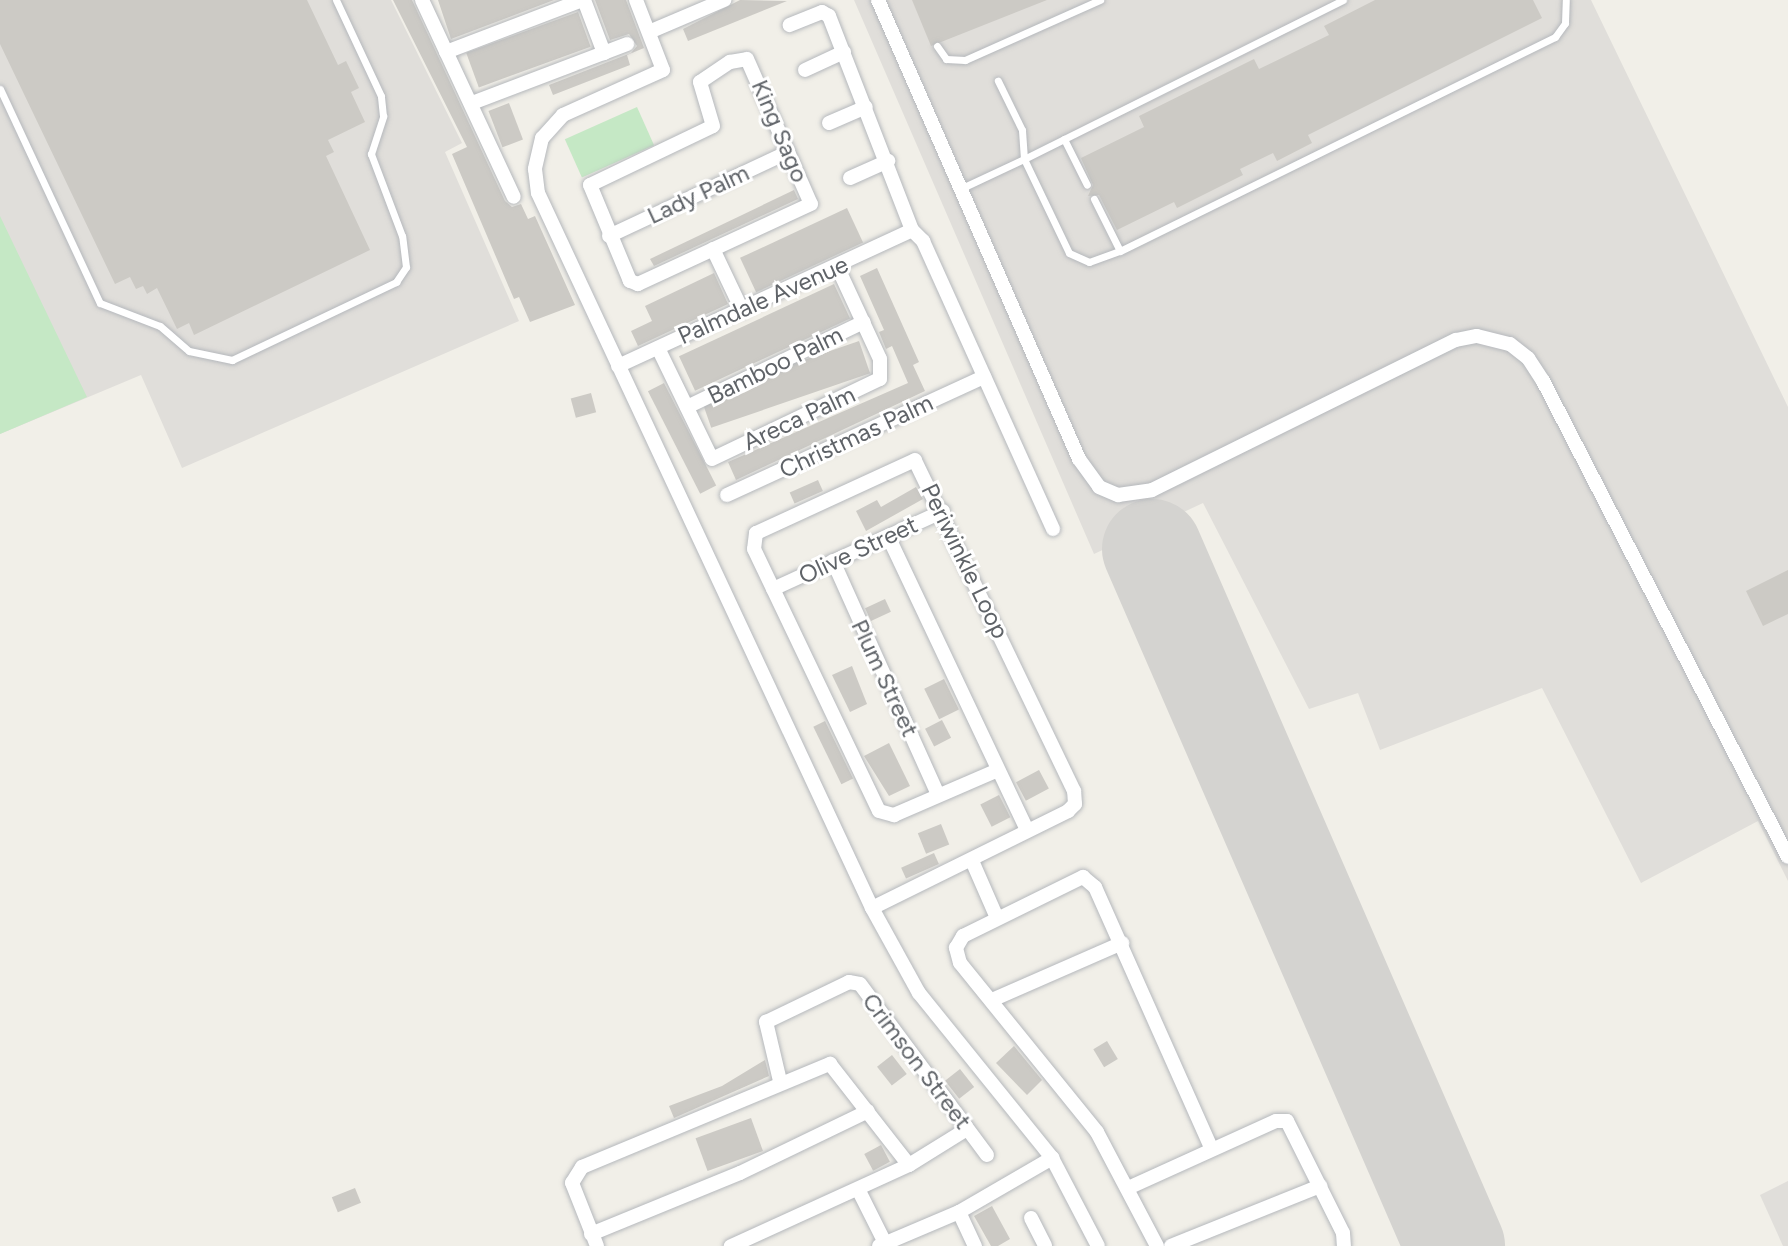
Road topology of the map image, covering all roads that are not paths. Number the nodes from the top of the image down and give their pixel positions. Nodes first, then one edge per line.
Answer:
1 (336, 0) edge
2 (583, 0) edge
3 (636, 0) edge
4 (878, 0) edge
5 (1100, 0) edge
6 (1343, 0) edge
7 (1566, 0) edge
8 (425, 1) edge
9 (713, 2) edge
10 (789, 25) dead end
11 (649, 32) junction
12 (627, 44) dead end
13 (937, 46) dead end
14 (446, 52) junction
15 (844, 52) junction
16 (604, 53) junction
17 (805, 70) dead end
18 (998, 81) dead end
19 (0, 89) edge
20 (472, 103) junction
21 (866, 107) junction
22 (829, 123) dead end
23 (1064, 139) junction
24 (788, 152) junction
25 (1024, 159) junction
26 (888, 161) junction
27 (850, 178) dead end
28 (1087, 185) dead end
29 (962, 188) junction
30 (514, 197) dead end
31 (1094, 199) dead end
32 (910, 232) junction
33 (609, 236) junction
34 (713, 249) junction
35 (1120, 251) junction
36 (837, 266) junction
37 (742, 310) junction
38 (864, 322) junction
39 (658, 348) junction
40 (618, 366) junction
41 (984, 377) junction
42 (687, 407) junction
43 (727, 495) dead end
44 (943, 511) junction
45 (1053, 529) dead end
46 (888, 536) junction
47 (833, 561) junction
48 (773, 589) junction
49 (998, 770) junction
50 (938, 795) junction
51 (1027, 830) junction
52 (1788, 857) edge
53 (973, 863) junction
54 (872, 908) junction
55 (997, 918) junction
56 (1122, 943) junction
57 (994, 999) junction
58 (780, 1081) junction
59 (868, 1111) junction
60 (967, 1129) junction
61 (1211, 1148) junction
62 (987, 1155) dead end
63 (1052, 1158) junction
64 (909, 1165) junction
65 (1320, 1186) junction
66 (1128, 1188) junction
67 (859, 1191) junction
68 (959, 1212) junction
69 (1031, 1218) dead end
70 (594, 1240) edge
71 (882, 1245) edge
72 (731, 1246) edge
73 (975, 1246) edge
74 (1045, 1246) edge
75 (1098, 1246) edge
76 (1157, 1246) edge
77 (1171, 1246) edge
78 (1344, 1246) edge

1 - 19 lane
2 - 14 street
2 - 16 street
3 - 11 street
4 - 29 street
5 - 13 lane
6 - 23 lane
7 - 35 lane
8 - 14 street
9 - 11 street
10 - 15 street
11 - 40 street
12 - 16 street
14 - 20 street
15 - 17 street
15 - 21 street
16 - 20 street
18 - 25 lane
20 - 30 street
21 - 22 street
21 - 26 street
23 - 25 lane
23 - 28 lane
24 - 33 street, Lady Palm
24 - 33 street, King Sago
24 - 34 street, King Sago
25 - 29 lane
25 - 35 lane
26 - 27 street
26 - 32 street
29 - 52 street
31 - 35 lane
32 - 36 street, Palmdale Avenue
32 - 41 street
33 - 34 street
34 - 37 street
36 - 37 street, Palmdale Avenue
36 - 38 street
37 - 39 street, Palmdale Avenue
38 - 42 street, Bamboo Palm
38 - 42 street, Areca Palm
39 - 40 street, Palmdale Avenue
39 - 42 street
40 - 54 street
41 - 43 street, Christmas Palm
41 - 45 street
44 - 46 street, Olive Street
44 - 48 street, Periwinkle Loop
44 - 51 street, Periwinkle Loop
46 - 47 street, Olive Street
46 - 49 street
47 - 48 street, Olive Street
47 - 50 street, Plum Street
48 - 50 street, Periwinkle Loop
49 - 50 street
49 - 51 street
51 - 53 street
53 - 54 street
53 - 55 street
54 - 63 street
55 - 56 street
55 - 57 street
56 - 57 street
56 - 61 street
57 - 66 street
58 - 59 street
58 - 60 street, Crimson Street
58 - 70 street
59 - 64 street
59 - 70 street
60 - 62 street, Crimson Street
60 - 64 street
61 - 65 street
61 - 66 street
63 - 68 street
63 - 75 street
64 - 67 street
65 - 77 street
65 - 78 street
66 - 76 street
67 - 71 street
67 - 72 street
68 - 71 street
68 - 73 street
69 - 74 street

